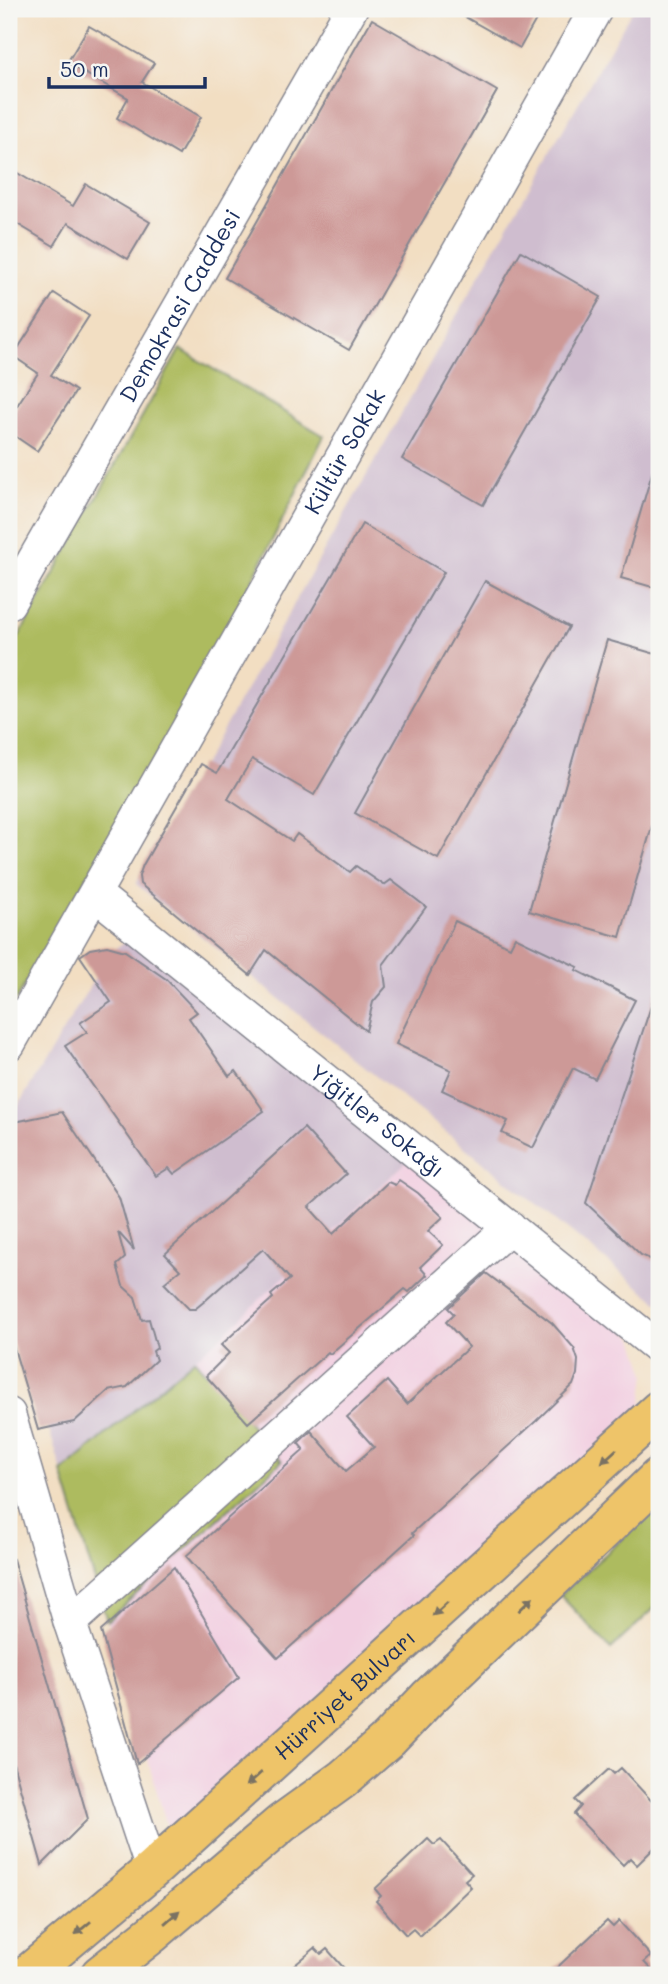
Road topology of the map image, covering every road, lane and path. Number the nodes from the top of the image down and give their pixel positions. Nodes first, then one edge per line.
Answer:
1 (351, 9) edge
2 (596, 9) edge
3 (9, 603) edge
4 (95, 894) junction
5 (9, 1044) edge
6 (510, 1227) junction
7 (659, 1348) edge
8 (659, 1410) edge
9 (9, 1414) edge
10 (659, 1477) edge
11 (71, 1623) junction
12 (392, 1652) junction
13 (428, 1698) junction
14 (326, 1713) junction
15 (343, 1779) junction
16 (152, 1870) junction
17 (27, 1975) edge
18 (100, 1975) edge

1 - 3 street, Demokrasi Caddesi
2 - 4 street, Kültür Sokak
4 - 5 street, Kültür Sokak
4 - 6 street, Yiğitler Sokağı
6 - 7 street, Yiğitler Sokağı
6 - 11 street
8 -> 12 main road, Hürriyet Bulvarı
9 - 11 street
13 -> 10 main road
11 - 16 street
12 - 13 main road
12 - 14 main road, Hürriyet Bulvarı
13 - 15 main road
14 - 15 main road
14 -> 16 main road, Hürriyet Bulvarı
18 -> 15 main road
16 -> 17 main road, Hürriyet Bulvarı

